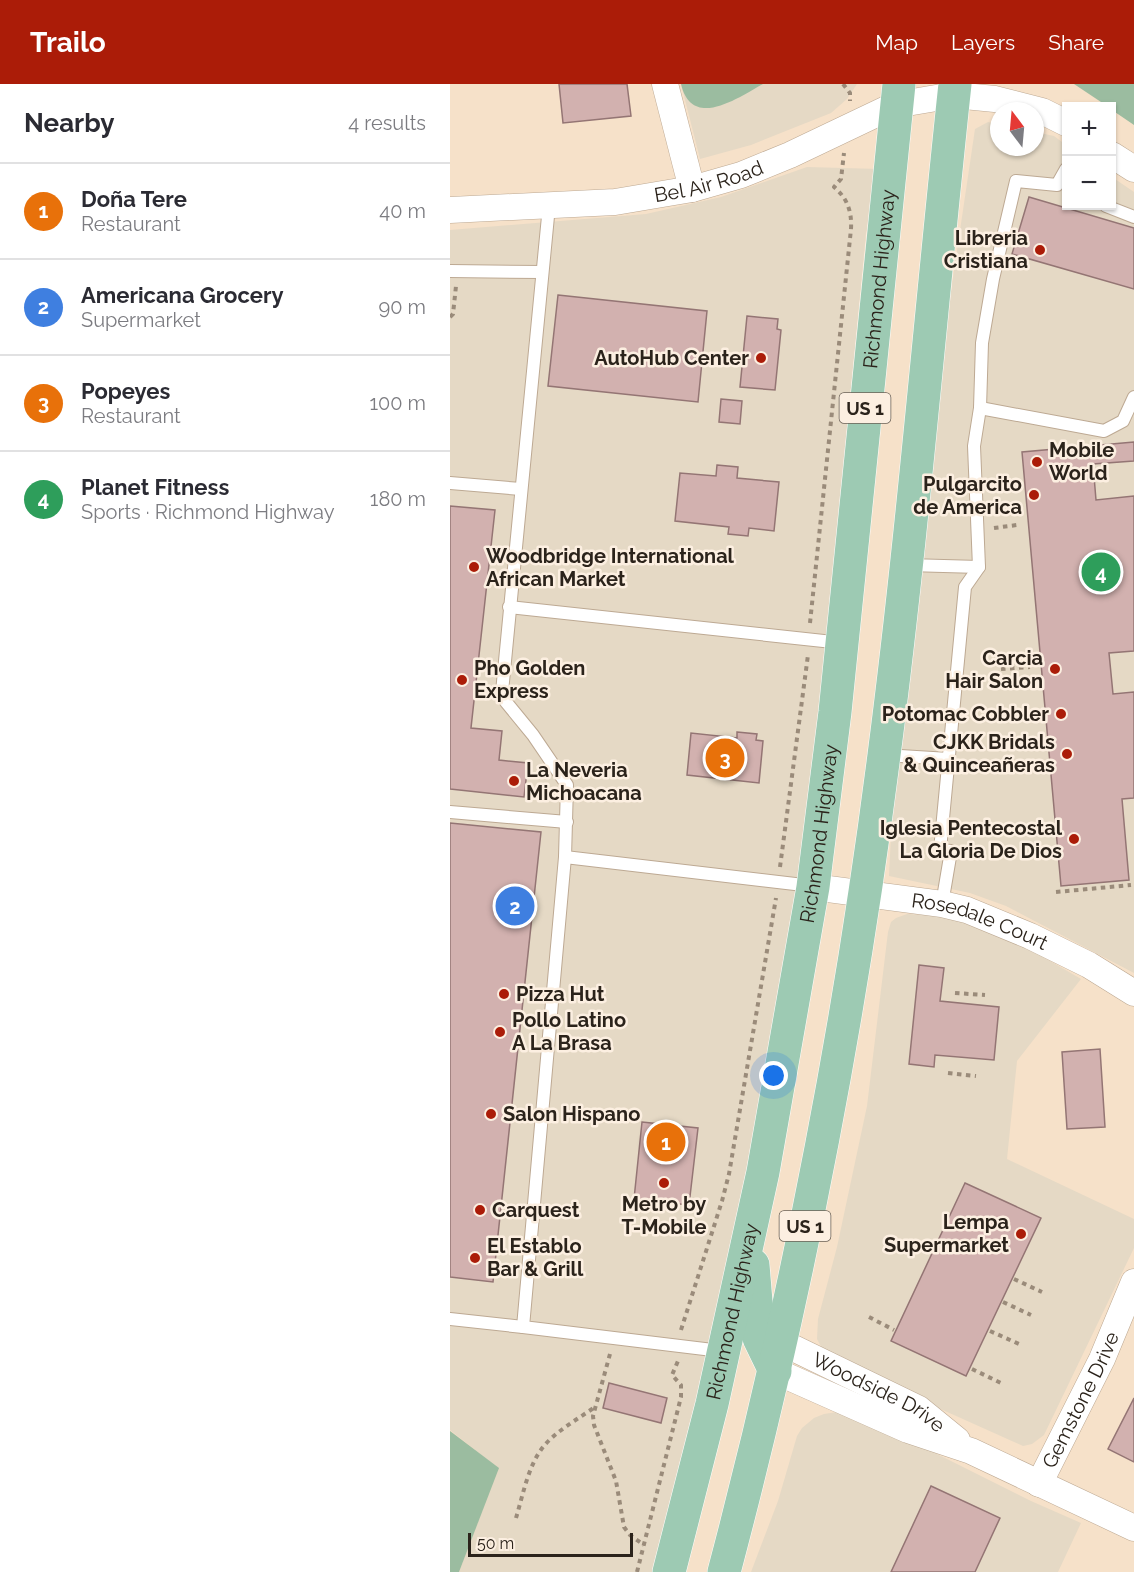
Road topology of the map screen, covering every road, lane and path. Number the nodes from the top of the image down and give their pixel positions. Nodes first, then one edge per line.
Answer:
1 (665, 84) edge
2 (843, 84) edge
3 (954, 89) edge
4 (850, 93) dead end
5 (897, 95) edge
6 (1062, 121) edge
7 (1114, 156) edge
8 (1134, 169) edge
9 (841, 179) dead end
10 (1062, 187) edge
11 (692, 189) junction
12 (549, 206) junction
13 (450, 210) edge
14 (1116, 210) edge
15 (1134, 217) edge
16 (454, 271) edge
17 (542, 272) junction
18 (450, 317) edge
19 (1134, 397) edge
20 (980, 408) junction
21 (1129, 422) edge
22 (450, 483) edge
23 (521, 489) junction
24 (1017, 525) dead end
25 (977, 530) junction
26 (906, 565) junction
27 (979, 567) junction
28 (509, 607) junction
29 (811, 617) dead end
30 (842, 643) junction
31 (807, 659) dead end
32 (1030, 667) dead end
33 (1001, 669) dead end
34 (884, 755) junction
35 (949, 759) junction
36 (450, 812) edge
37 (567, 822) junction
38 (1043, 826) dead end
39 (1016, 828) dead end
40 (783, 842) dead end
41 (565, 857) junction
42 (1131, 885) dead end
43 (813, 886) junction
44 (1056, 892) dead end
45 (865, 894) junction
46 (775, 902) dead end
47 (942, 904) junction
48 (1132, 987) edge
49 (956, 993) dead end
50 (985, 995) dead end
51 (948, 1073) dead end
52 (976, 1076) dead end
53 (750, 1228) junction
54 (1014, 1279) dead end
55 (1134, 1282) edge
56 (1042, 1292) dead end
57 (1004, 1302) dead end
58 (1031, 1315) dead end
59 (869, 1317) dead end
60 (450, 1319) edge
61 (523, 1327) junction
62 (681, 1327) dead end
63 (894, 1330) dead end
64 (990, 1331) dead end
65 (614, 1338) junction
66 (1019, 1344) dead end
67 (722, 1352) junction
68 (778, 1357) junction
69 (677, 1366) dead end
70 (972, 1369) dead end
71 (1001, 1383) dead end
72 (596, 1406) junction
73 (1040, 1484) junction
74 (516, 1518) dead end
75 (1134, 1528) edge
76 (644, 1545) junction
77 (637, 1572) edge
78 (669, 1572) edge
79 (724, 1572) edge

1 - 11 street
2 - 4 path
3 - 5 street, Bel Air Road
3 - 6 street, Bel Air Road
3 - 26 main road, US 1
5 - 11 street, Bel Air Road
5 - 30 main road, Richmond Highway / US 1
7 - 8 street
9 - 29 path
10 - 20 lane
11 - 12 street, Bel Air Road
12 - 13 street, Bel Air Road
12 - 17 lane
14 - 15 lane
16 - 17 lane
16 - 18 path
17 - 23 lane
19 - 21 lane
20 - 21 lane
20 - 25 lane
22 - 23 lane
23 - 28 lane
24 - 25 path
25 - 27 lane
26 - 27 lane
26 - 34 main road, US 1
27 - 35 lane
28 - 30 lane
28 - 37 lane
30 - 43 main road, Richmond Highway / US 1
31 - 40 path
32 - 33 path
34 - 35 lane
34 - 45 main road, US 1
35 - 47 lane
36 - 37 lane
37 - 41 lane
38 - 39 path
41 - 43 lane
41 - 61 lane
42 - 44 path
43 - 45 street, Rosedale Court
43 - 53 main road, Richmond Highway / US 1
45 - 47 street, Rosedale Court
45 - 68 main road, US 1
46 - 62 path
47 - 48 street, Rosedale Court
49 - 50 path
51 - 52 path
53 - 67 main road, Richmond Highway / US 1
53 - 68 main road
54 - 56 path
55 - 73 street, Gemstone Drive
57 - 58 path
59 - 63 path
60 - 61 lane
61 - 65 lane
64 - 66 path
65 - 67 lane
65 - 72 path
67 - 78 main road, Richmond Highway / US 1
68 - 73 street, Woodside Drive
68 - 79 main road, US 1
69 - 76 path
70 - 71 path
72 - 74 path
72 - 76 path
73 - 75 street, Woodside Drive
76 - 77 path

